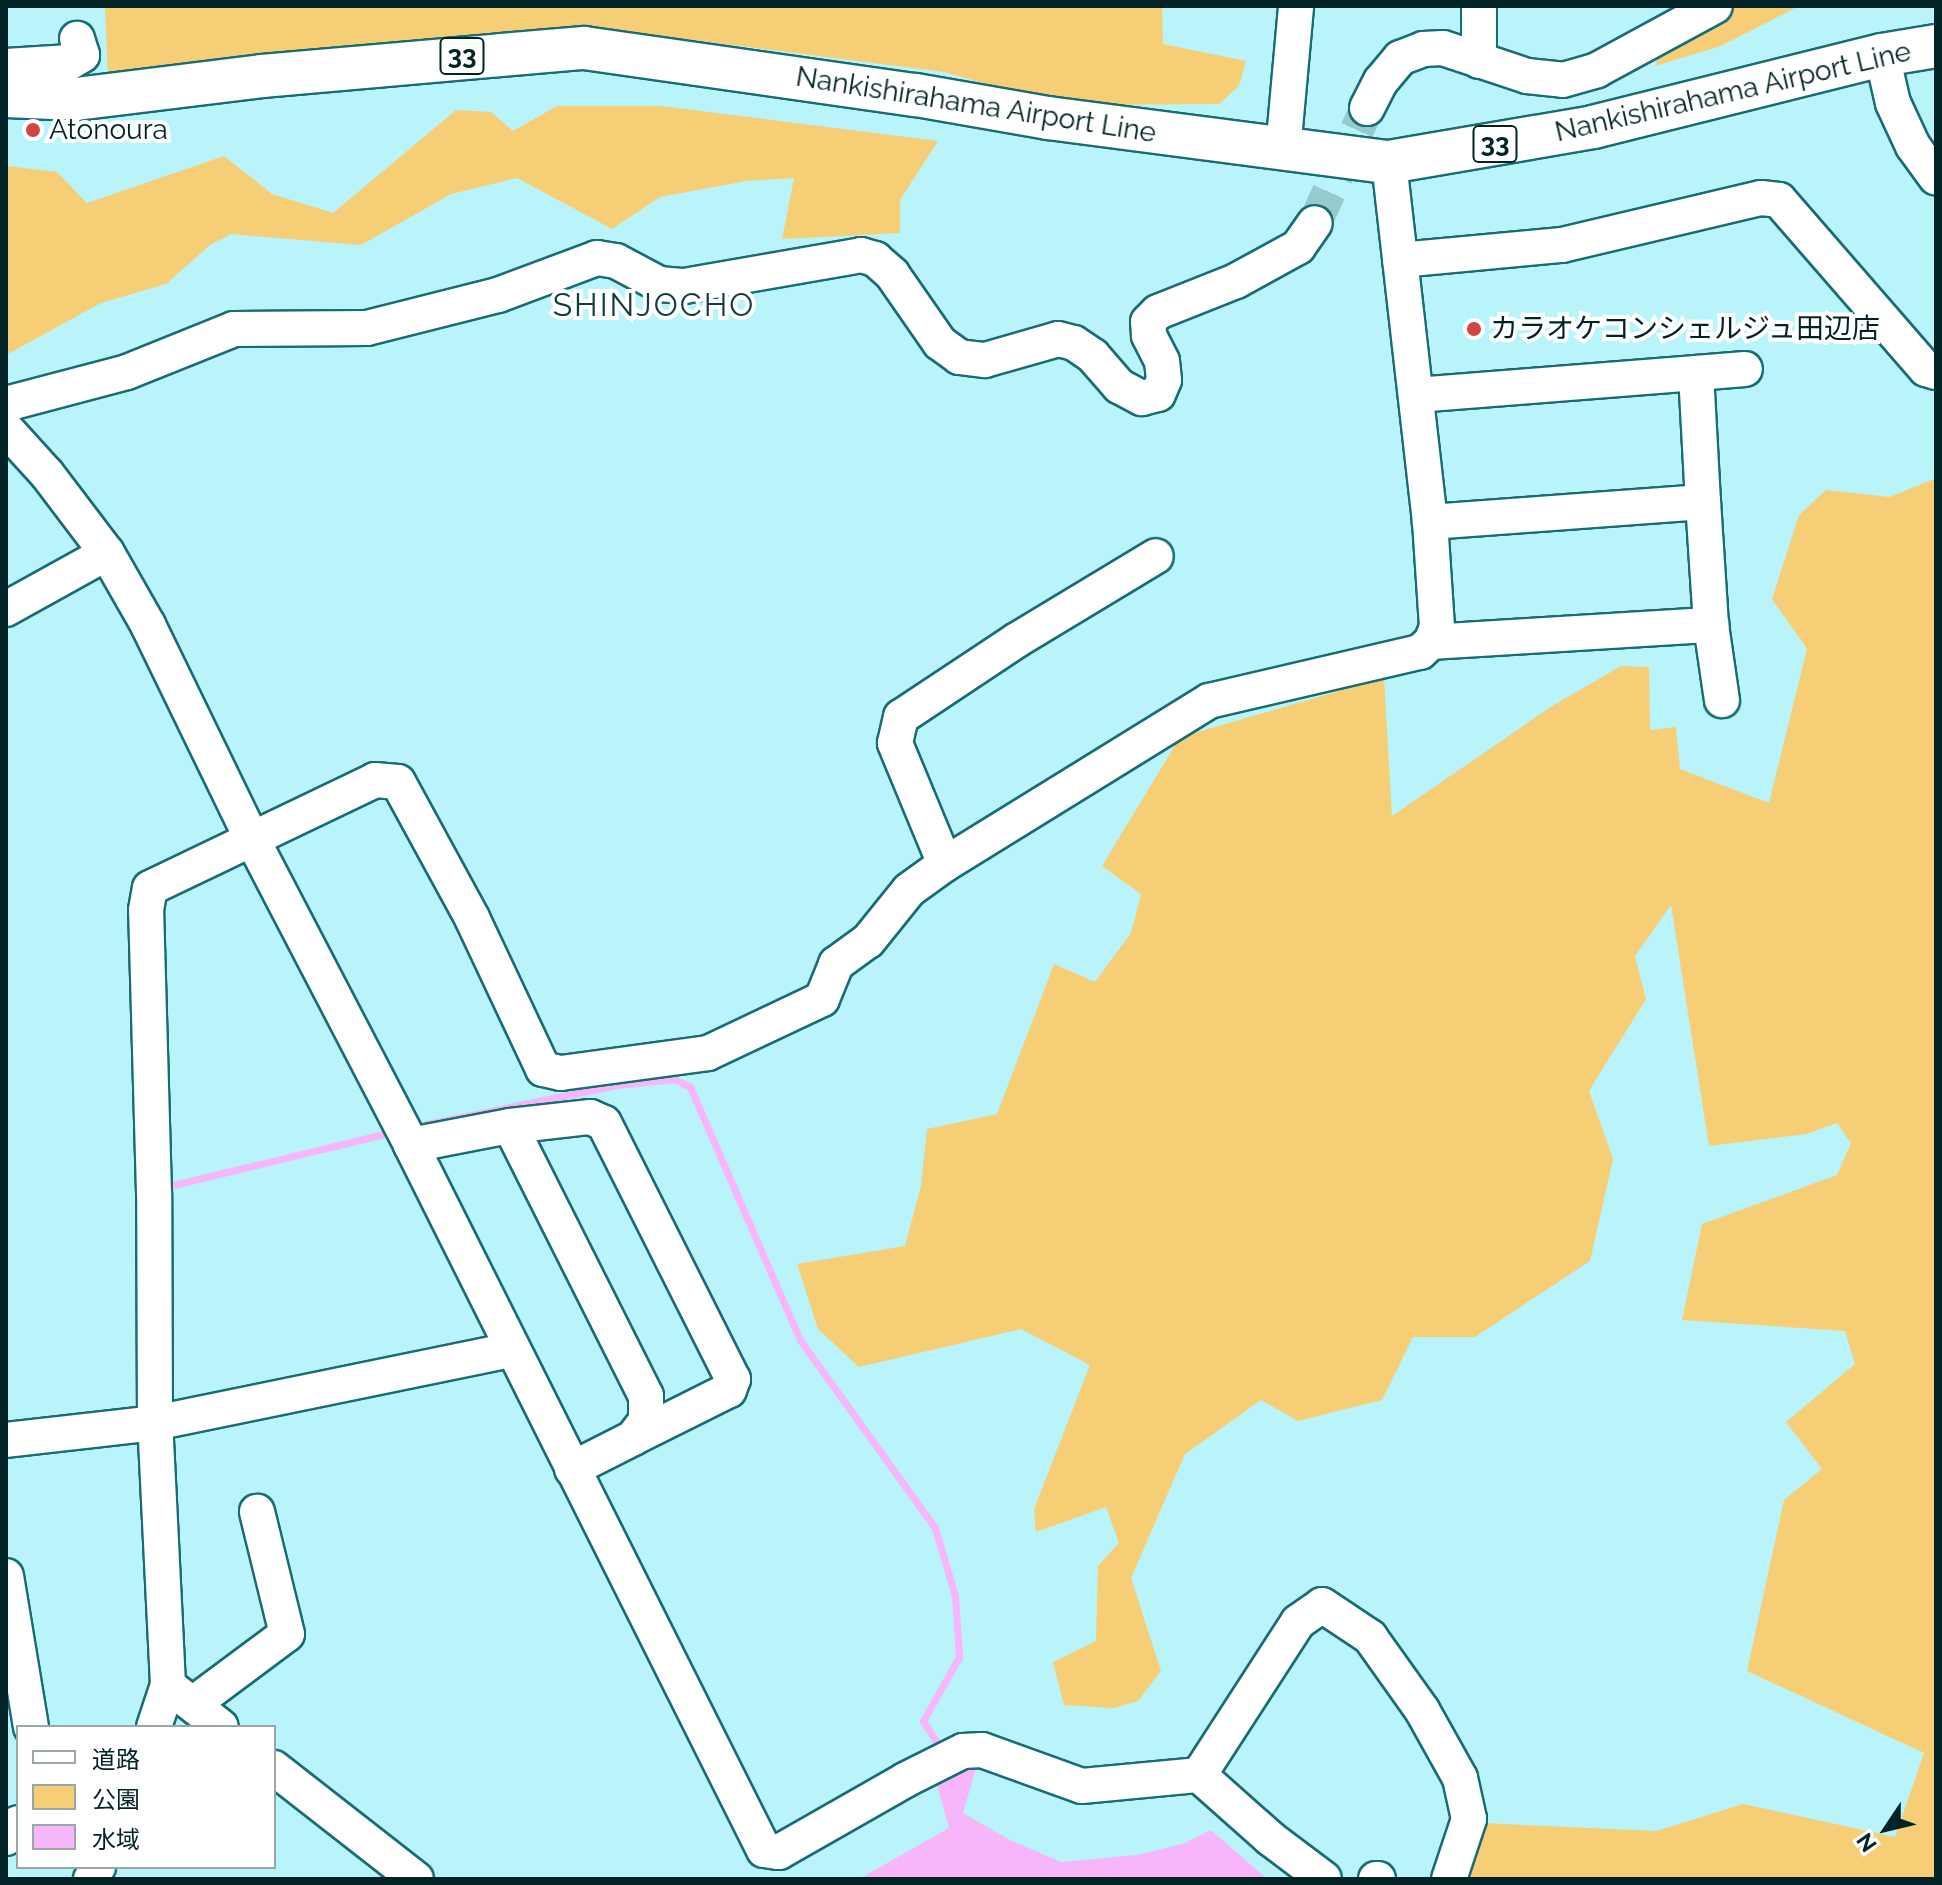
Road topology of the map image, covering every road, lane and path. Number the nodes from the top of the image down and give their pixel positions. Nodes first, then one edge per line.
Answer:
1 (1296, 6) edge
2 (1479, 6) edge
3 (1715, 6) edge
4 (77, 39) dead end
5 (1936, 46) edge
6 (1882, 55) junction
7 (1479, 61) junction
8 (6, 66) edge
9 (6, 96) edge
10 (1367, 108) tunnel mouth
11 (1283, 150) junction
12 (1389, 162) junction
13 (1936, 178) edge
14 (1315, 223) tunnel mouth
15 (1400, 260) junction
16 (1745, 369) dead end
17 (1936, 372) edge
18 (1696, 373) junction
19 (1416, 395) junction
20 (6, 404) edge
21 (6, 429) edge
22 (1703, 502) junction
23 (1430, 522) junction
24 (107, 553) junction
25 (1156, 556) dead end
26 (6, 609) edge
27 (1711, 625) junction
28 (1431, 642) junction
29 (1722, 700) dead end
30 (251, 837) junction
31 (945, 864) junction
32 (561, 1073) junction
33 (548, 1120) junction
34 (510, 1126) junction
35 (411, 1145) junction
36 (511, 1350) junction
37 (155, 1423) junction
38 (633, 1438) junction
39 (6, 1440) edge
40 (572, 1469) junction
41 (257, 1512) dead end
42 (6, 1576) edge
43 (180, 1695) junction
44 (31, 1725) edge
45 (156, 1725) edge
46 (218, 1725) edge
47 (276, 1770) edge
48 (1199, 1775) junction
49 (416, 1879) edge
50 (1324, 1879) edge
51 (1449, 1879) edge

1 - 11 street
2 - 7 street
3 - 7 street
4 - 8 street
5 - 6 main road, Nankishirahama Airport Line / 33
6 - 12 main road, Nankishirahama Airport Line / 33
6 - 13 street
7 - 10 street
9 - 11 main road, Nankishirahama Airport Line / 33
11 - 12 main road, Nankishirahama Airport Line / 33
12 - 15 street
14 - 20 street
15 - 17 street
15 - 19 street
16 - 18 street
18 - 19 street
18 - 22 street
19 - 23 street
21 - 24 street
22 - 23 street
22 - 27 street
23 - 28 street
24 - 26 street
24 - 30 street
25 - 31 street
27 - 28 street
27 - 29 street
28 - 31 street
30 - 32 street
30 - 35 street
30 - 37 street
31 - 32 street
32 - 33 street
33 - 34 street
33 - 38 street
34 - 35 street
34 - 38 street
35 - 36 street
36 - 37 street
36 - 40 street
37 - 39 street
37 - 43 street
38 - 40 street
40 - 48 street
41 - 43 street
42 - 44 street
43 - 45 street
43 - 46 street
47 - 49 street
48 - 50 street
48 - 51 street

